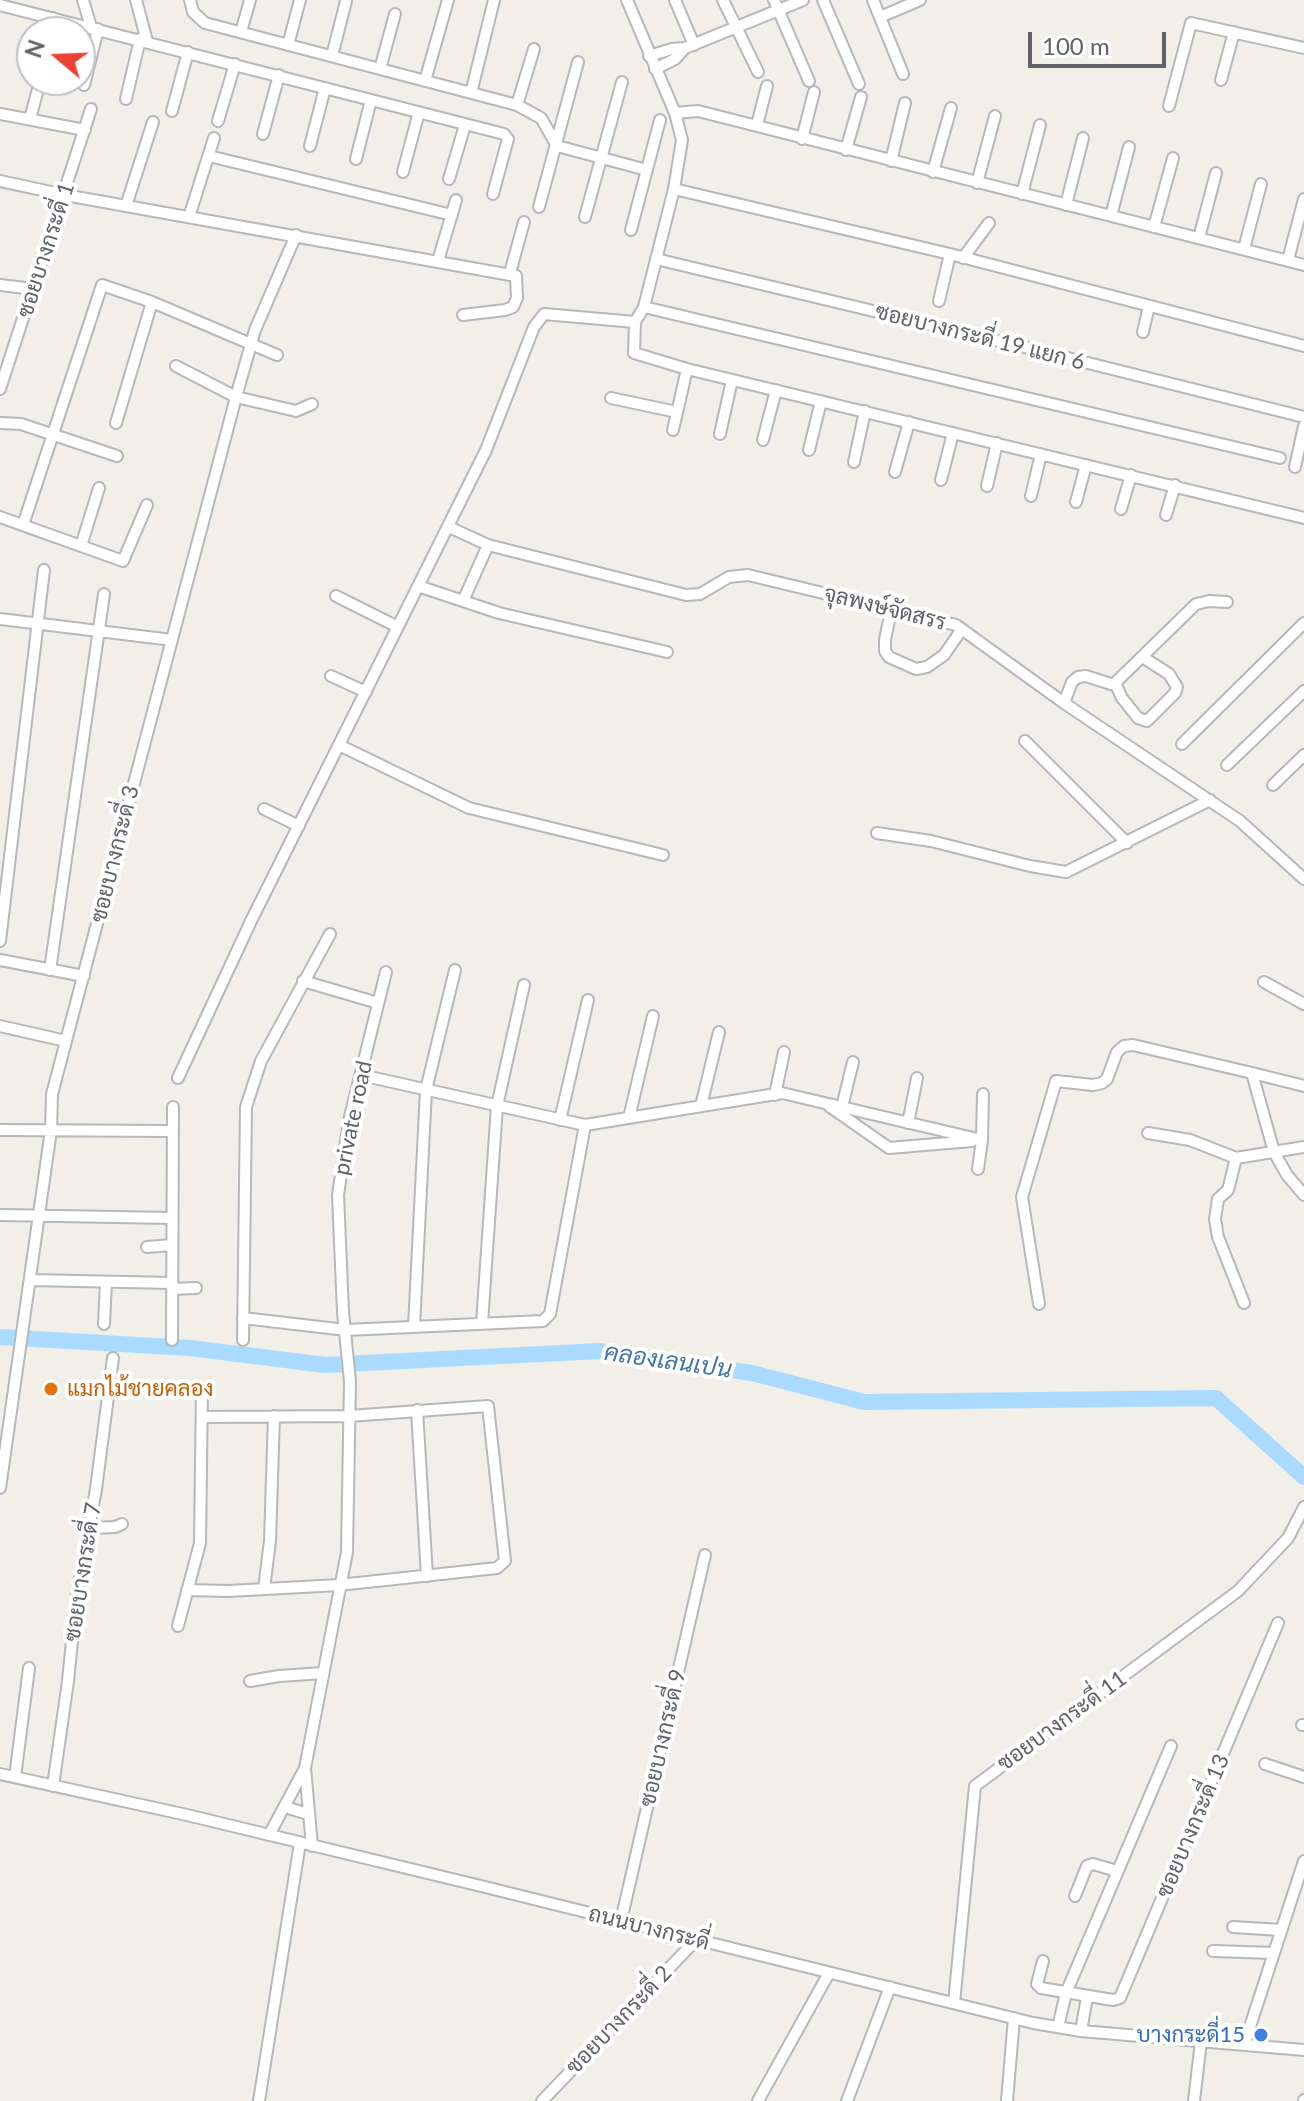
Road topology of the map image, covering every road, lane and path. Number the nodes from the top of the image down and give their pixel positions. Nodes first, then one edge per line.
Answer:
1 (35, 0) edge
2 (136, 0) edge
3 (190, 0) edge
4 (250, 0) edge
5 (300, 0) edge
6 (448, 0) edge
7 (494, 0) edge
8 (627, 0) edge
9 (675, 0) edge
10 (723, 0) edge
11 (803, 0) edge
12 (823, 0) edge
13 (873, 0) edge
14 (920, 0) edge
15 (346, 1) edge
16 (0, 5) edge
17 (777, 5) edge
18 (39, 14) junction
19 (395, 14) dead end
20 (46, 16) edge
21 (880, 17) junction
22 (96, 28) edge
23 (735, 28) junction
24 (241, 32) junction
25 (1234, 32) junction
26 (143, 40) junction
27 (288, 45) junction
28 (690, 47) junction
29 (1304, 48) edge
30 (534, 49) dead end
31 (188, 52) junction
32 (332, 56) junction
33 (649, 56) junction
34 (578, 62) dead end
35 (235, 64) junction
36 (380, 69) junction
37 (655, 69) junction
38 (758, 72) dead end
39 (903, 74) dead end
40 (279, 75) junction
41 (1221, 80) dead end
42 (425, 81) junction
43 (809, 81) dead end
44 (622, 82) dead end
45 (859, 84) dead end
46 (767, 86) dead end
47 (325, 88) junction
48 (814, 92) dead end
49 (471, 93) junction
50 (36, 96) edge
51 (861, 97) dead end
52 (126, 99) dead end
53 (371, 100) junction
54 (905, 103) dead end
55 (517, 105) junction
56 (1169, 106) dead end
57 (951, 108) dead end
58 (91, 109) dead end
59 (172, 111) dead end
60 (419, 112) junction
61 (675, 113) junction
62 (0, 114) edge
63 (995, 116) dead end
64 (30, 119) junction
65 (660, 120) dead end
66 (218, 121) dead end
67 (153, 122) dead end
68 (465, 125) junction
69 (757, 125) junction
70 (1040, 125) dead end
71 (85, 130) junction
72 (263, 134) dead end
73 (214, 138) dead end
74 (1083, 138) dead end
75 (802, 139) junction
76 (310, 146) dead end
77 (557, 146) junction
78 (1129, 147) dead end
79 (846, 150) junction
80 (209, 156) junction
81 (602, 158) junction
82 (1173, 158) dead end
83 (356, 159) dead end
84 (891, 161) junction
85 (647, 170) junction
86 (403, 172) dead end
87 (933, 172) junction
88 (1216, 173) dead end
89 (449, 179) dead end
90 (0, 181) edge
91 (977, 183) junction
92 (1261, 184) dead end
93 (674, 189) junction
94 (493, 194) dead end
95 (1022, 194) junction
96 (65, 195) junction
97 (1304, 199) edge
98 (456, 200) dead end
99 (1066, 205) junction
100 (126, 206) junction
101 (539, 207) dead end
102 (452, 215) junction
103 (1111, 216) junction
104 (189, 217) junction
105 (585, 217) dead end
106 (524, 222) dead end
107 (989, 223) dead end
108 (1154, 227) junction
109 (631, 230) dead end
110 (296, 235) junction
111 (1199, 238) junction
112 (1244, 249) junction
113 (950, 254) junction
114 (963, 258) junction
115 (656, 259) junction
116 (1288, 260) junction
117 (438, 261) junction
118 (1304, 265) edge
119 (510, 273) junction
120 (0, 285) edge
121 (34, 289) junction
122 (939, 301) dead end
123 (152, 302) junction
124 (1149, 306) junction
125 (644, 307) junction
126 (463, 315) dead end
127 (635, 322) junction
128 (1143, 332) dead end
129 (251, 343) junction
130 (1304, 346) edge
131 (0, 349) edge
132 (14, 350) junction
133 (277, 355) dead end
134 (176, 366) dead end
135 (687, 369) junction
136 (732, 380) junction
137 (0, 389) edge
138 (776, 390) junction
139 (236, 397) junction
140 (611, 398) dead end
141 (821, 401) junction
142 (312, 404) dead end
143 (865, 411) junction
144 (677, 412) junction
145 (1304, 417) edge
146 (909, 422) junction
147 (0, 423) edge
148 (116, 423) dead end
149 (1304, 426) edge
150 (673, 430) dead end
151 (953, 433) junction
152 (51, 434) junction
153 (720, 434) dead end
154 (763, 440) dead end
155 (997, 443) junction
156 (809, 450) dead end
157 (1041, 454) junction
158 (117, 456) dead end
159 (1280, 458) dead end
160 (854, 462) dead end
161 (1086, 465) junction
162 (1295, 467) dead end
163 (895, 472) dead end
164 (1131, 475) junction
165 (941, 480) dead end
166 (1175, 485) junction
167 (987, 486) dead end
168 (99, 488) dead end
169 (1031, 496) dead end
170 (1076, 502) dead end
171 (147, 505) dead end
172 (1121, 509) dead end
173 (1166, 515) dead end
174 (0, 517) edge
175 (1304, 518) edge
176 (23, 525) junction
177 (449, 527) junction
178 (488, 545) junction
179 (81, 546) junction
180 (44, 570) dead end
181 (418, 586) junction
182 (104, 594) dead end
183 (336, 596) dead end
184 (463, 601) junction
185 (1227, 602) dead end
186 (891, 610) junction
187 (0, 619) edge
188 (37, 622) junction
189 (1304, 623) edge
190 (398, 627) junction
191 (962, 629) junction
192 (99, 630) junction
193 (172, 640) junction
194 (667, 652) dead end
195 (1144, 658) junction
196 (331, 676) dead end
197 (1115, 683) junction
198 (1304, 691) edge
199 (366, 692) junction
200 (1064, 703) junction
201 (1025, 741) dead end
202 (1182, 744) dead end
203 (339, 745) junction
204 (1304, 755) edge
205 (1227, 765) dead end
206 (1273, 785) dead end
207 (1210, 800) junction
208 (264, 809) dead end
209 (299, 826) junction
210 (877, 833) dead end
211 (1127, 843) junction
212 (663, 855) dead end
213 (1304, 879) edge
214 (330, 934) dead end
215 (0, 941) edge
216 (0, 960) edge
217 (50, 970) junction
218 (455, 970) dead end
219 (386, 972) dead end
220 (84, 976) junction
221 (303, 981) junction
222 (1264, 982) dead end
223 (524, 985) dead end
224 (588, 1000) dead end
225 (378, 1003) junction
226 (1304, 1004) edge
227 (653, 1016) dead end
228 (0, 1026) edge
229 (719, 1032) dead end
230 (66, 1041) junction
231 (784, 1052) dead end
232 (853, 1062) dead end
233 (1252, 1073) junction
234 (361, 1075) junction
235 (178, 1078) dead end
236 (917, 1078) dead end
237 (1304, 1086) edge
238 (426, 1090) junction
239 (775, 1095) junction
240 (825, 1103) junction
241 (497, 1106) junction
242 (701, 1106) junction
243 (173, 1107) dead end
244 (842, 1107) junction
245 (629, 1118) junction
246 (560, 1120) junction
247 (908, 1123) junction
248 (585, 1125) junction
249 (0, 1130) edge
250 (51, 1130) junction
251 (173, 1131) junction
252 (1148, 1133) dead end
253 (978, 1139) junction
254 (1304, 1147) edge
255 (1274, 1152) junction
256 (1236, 1158) junction
257 (978, 1169) dead end
258 (1304, 1195) edge
259 (0, 1215) edge
260 (39, 1216) junction
261 (172, 1218) junction
262 (172, 1245) junction
263 (147, 1247) dead end
264 (31, 1280) junction
265 (106, 1282) junction
266 (172, 1286) junction
267 (196, 1288) dead end
268 (1244, 1303) dead end
269 (1039, 1304) dead end
270 (243, 1318) junction
271 (482, 1323) junction
272 (104, 1324) dead end
273 (414, 1327) junction
274 (346, 1330) junction
275 (172, 1340) dead end
276 (243, 1340) dead end
277 (113, 1358) dead end
278 (202, 1388) dead end
279 (417, 1410) junction
280 (274, 1416) junction
281 (349, 1416) junction
282 (203, 1417) junction
283 (5, 1428) edge
284 (0, 1488) edge
285 (1304, 1507) edge
286 (122, 1524) dead end
287 (90, 1528) junction
288 (705, 1555) dead end
289 (427, 1576) junction
290 (339, 1585) junction
291 (264, 1589) junction
292 (187, 1590) junction
293 (1278, 1623) dead end
294 (178, 1626) dead end
295 (29, 1668) dead end
296 (323, 1673) junction
297 (250, 1681) dead end
298 (1171, 1746) dead end
299 (1265, 1764) dead end
300 (305, 1768) junction
301 (0, 1774) edge
302 (15, 1777) junction
303 (1304, 1777) edge
304 (53, 1786) junction
305 (285, 1807) junction
306 (308, 1814) junction
307 (269, 1835) junction
308 (300, 1843) junction
309 (312, 1846) junction
310 (1304, 1861) edge
311 (1117, 1871) junction
312 (1075, 1896) dead end
313 (621, 1921) junction
314 (1233, 1927) dead end
315 (1281, 1930) junction
316 (697, 1939) junction
317 (1213, 1951) dead end
318 (1274, 1953) junction
319 (1043, 1961) dead end
320 (829, 1973) junction
321 (890, 1987) junction
322 (1066, 1993) junction
323 (1087, 1997) junction
324 (954, 2003) junction
325 (1014, 2018) junction
326 (1058, 2027) junction
327 (1081, 2031) junction
328 (1201, 2041) junction
329 (1244, 2045) junction
330 (1304, 2050) edge
331 (259, 2101) edge
332 (542, 2101) edge
333 (758, 2101) edge
334 (847, 2101) edge
335 (1007, 2101) edge
336 (1194, 2101) edge

1 - 18 street
2 - 26 street
3 - 24 street
4 - 24 street
5 - 27 street
6 - 42 street
7 - 49 street
8 - 33 street
9 - 28 street
10 - 23 street
11 - 17 street
12 - 45 street
13 - 21 street
14 - 21 street
15 - 32 street
16 - 18 street
17 - 23 street
17 - 43 street
18 - 20 street
19 - 36 street
21 - 39 street
22 - 26 street
23 - 28 street
23 - 38 street
24 - 27 street
25 - 29 street
25 - 41 street
25 - 56 street
26 - 31 street
26 - 52 street
27 - 32 street
28 - 33 street
28 - 37 street
30 - 55 street
31 - 35 street
31 - 59 street
32 - 36 street
33 - 37 street
34 - 77 street
35 - 40 street
35 - 66 street
36 - 42 street
37 - 61 street
40 - 47 street
40 - 72 street
42 - 49 street
44 - 81 street
46 - 69 street
47 - 53 street
47 - 76 street
48 - 75 street
49 - 55 street
50 - 64 street
51 - 79 street
53 - 60 street
53 - 83 street
54 - 84 street
55 - 77 street
57 - 87 street
58 - 71 street, ซอยบางกระดี่ 1
60 - 68 street
60 - 86 street
61 - 69 street
61 - 93 street
62 - 64 street
63 - 91 street
64 - 71 street
65 - 85 street
67 - 100 street
68 - 89 street
68 - 94 street
69 - 75 street
70 - 95 street
71 - 96 street, ซอยบางกระดี่ 1
73 - 80 street
74 - 99 street
75 - 79 street
77 - 81 street
77 - 101 street
78 - 103 street
79 - 84 street
80 - 102 street
80 - 104 street
81 - 85 street
81 - 105 street
82 - 108 street
84 - 87 street
85 - 109 street
87 - 91 street
88 - 111 street
90 - 96 street
91 - 95 street
92 - 112 street
93 - 113 street
93 - 115 street
95 - 99 street
96 - 100 street
96 - 121 street, ซอยบางกระดี่ 1
97 - 116 street
98 - 102 street
99 - 103 street
100 - 104 street
102 - 117 street
103 - 108 street
104 - 110 street
106 - 119 street
107 - 114 street
108 - 111 street
110 - 117 street
110 - 129 street, ซอยบางกระดี่ 3
111 - 112 street
112 - 116 street
113 - 114 street
113 - 122 street
114 - 124 street
115 - 125 street
115 - 145 street, ซอยบางกระดี่ 19 แยก 6
116 - 118 street
117 - 119 street
119 - 126 street
120 - 121 street
121 - 132 street, ซอยบางกระดี่ 1
123 - 129 street
123 - 148 street
123 - 152 street
124 - 128 street
124 - 130 street
125 - 127 street
125 - 159 street
127 - 135 street
127 - 177 street
129 - 133 street
129 - 139 street, ซอยบางกระดี่ 3
131 - 132 street
132 - 137 street, ซอยบางกระดี่ 1
134 - 139 street
135 - 136 street
135 - 144 street
136 - 138 street
136 - 153 street
138 - 141 street
138 - 154 street
139 - 142 street
139 - 193 street, ซอยบางกระดี่ 3
140 - 144 street
141 - 143 street
141 - 156 street
143 - 146 street
143 - 160 street
144 - 150 street
146 - 151 street
146 - 163 street
147 - 152 street
149 - 162 street
151 - 155 street
151 - 165 street
152 - 158 street
152 - 176 street
155 - 157 street
155 - 167 street
157 - 161 street
157 - 169 street
161 - 164 street
161 - 170 street
164 - 166 street
164 - 172 street
166 - 173 street
166 - 175 street
168 - 179 street
171 - 179 street
174 - 176 street
176 - 179 street
177 - 178 street, จุลพงษ์จัดสรร
177 - 181 street
178 - 184 street
178 - 186 street, จุลพงษ์จัดสรร
180 - 188 street
181 - 184 street
181 - 190 street
182 - 192 street
183 - 190 street
184 - 194 street
185 - 195 street
186 - 191 street, จุลพงษ์จัดสรร
186 - 191 street
187 - 188 street
188 - 192 street
188 - 215 street
189 - 202 street
190 - 199 street
191 - 200 street, จุลพงษ์จัดสรร
192 - 193 street
192 - 217 street
193 - 220 street, ซอยบางกระดี่ 3
195 - 197 street
195 - 197 street
196 - 199 street
197 - 200 street
198 - 205 street
199 - 203 street
200 - 207 street, จุลพงษ์จัดสรร
201 - 211 street
203 - 209 street
203 - 212 street
204 - 206 street
207 - 211 street
207 - 213 street, จุลพงษ์จัดสรร
208 - 209 street
209 - 235 street
210 - 211 street
214 - 221 street
216 - 217 street
217 - 220 street
218 - 238 street
219 - 225 street, private road
220 - 230 street, ซอยบางกระดี่ 3
221 - 225 street
221 - 270 street
222 - 226 street
223 - 241 street
224 - 246 street
225 - 234 street, private road
227 - 245 street
228 - 230 street
229 - 242 street
230 - 250 street, ซอยบางกระดี่ 3
231 - 239 street
232 - 244 street
233 - 237 street
233 - 255 street
233 - 269 street
234 - 238 street
234 - 274 street, private road
236 - 247 street
238 - 241 street
238 - 273 street
239 - 240 street
239 - 242 street
240 - 244 street
240 - 253 street
241 - 246 street
241 - 271 street
242 - 245 street
243 - 251 street
244 - 247 street
245 - 248 street
246 - 248 street
247 - 253 street
248 - 271 street
249 - 250 street
250 - 251 street
250 - 260 street, ซอยบางกระดี่ 3
251 - 261 street
252 - 256 street
253 - 257 street
254 - 255 street
255 - 256 street
255 - 258 street
256 - 268 street
259 - 260 street
260 - 261 street
260 - 264 street, ซอยบางกระดี่ 3
261 - 262 street
262 - 263 street
262 - 266 street
264 - 265 street
264 - 283 street, ซอยบางกระดี่ 3
265 - 266 street
265 - 272 street
266 - 267 street
266 - 275 street
270 - 274 street
270 - 276 street
271 - 273 street
273 - 274 street
274 - 281 street, private road
277 - 287 street, ซอยบางกระดี่ 7
278 - 282 street
279 - 281 street
279 - 289 street
279 - 289 street
280 - 281 street
280 - 282 street
280 - 291 street
281 - 290 street
282 - 292 street
283 - 284 street, ซอยบางกระดี่ 3
285 - 324 street, ซอยบางกระดี่ 11
286 - 287 street
287 - 304 street, ซอยบางกระดี่ 7
288 - 313 street, ซอยบางกระดี่ 9
289 - 290 street
290 - 291 street
290 - 296 street
291 - 292 street
292 - 294 street
293 - 323 street, ซอยบางกระดี่ 13
295 - 302 street
296 - 297 street
296 - 300 street
298 - 311 street
299 - 303 street
300 - 305 street
300 - 306 street
301 - 302 street, ถนนบางกระดี่
302 - 304 street, ถนนบางกระดี่
304 - 307 street, ถนนบางกระดี่
305 - 306 street
305 - 307 street
306 - 309 street
307 - 308 street, ถนนบางกระดี่
308 - 309 street, ถนนบางกระดี่
308 - 331 street
309 - 313 street, ถนนบางกระดี่
310 - 315 street
311 - 312 street
311 - 322 street
313 - 316 street, ถนนบางกระดี่
314 - 315 street
315 - 318 street
316 - 320 street, ถนนบางกระดี่
316 - 332 street, ซอยบางกระดี่ 2
317 - 318 street
318 - 329 street
319 - 322 street, ซอยบางกระดี่ 13
320 - 321 street, ถนนบางกระดี่
320 - 333 street
321 - 324 street, ถนนบางกระดี่
321 - 334 street
322 - 323 street, ซอยบางกระดี่ 13
322 - 326 street
323 - 327 street
324 - 325 street, ถนนบางกระดี่
325 - 326 street, ถนนบางกระดี่
325 - 335 street
326 - 327 street, ถนนบางกระดี่
327 - 328 street, ถนนบางกระดี่
328 - 329 street, ถนนบางกระดี่
328 - 336 street
329 - 330 street, ถนนบางกระดี่

